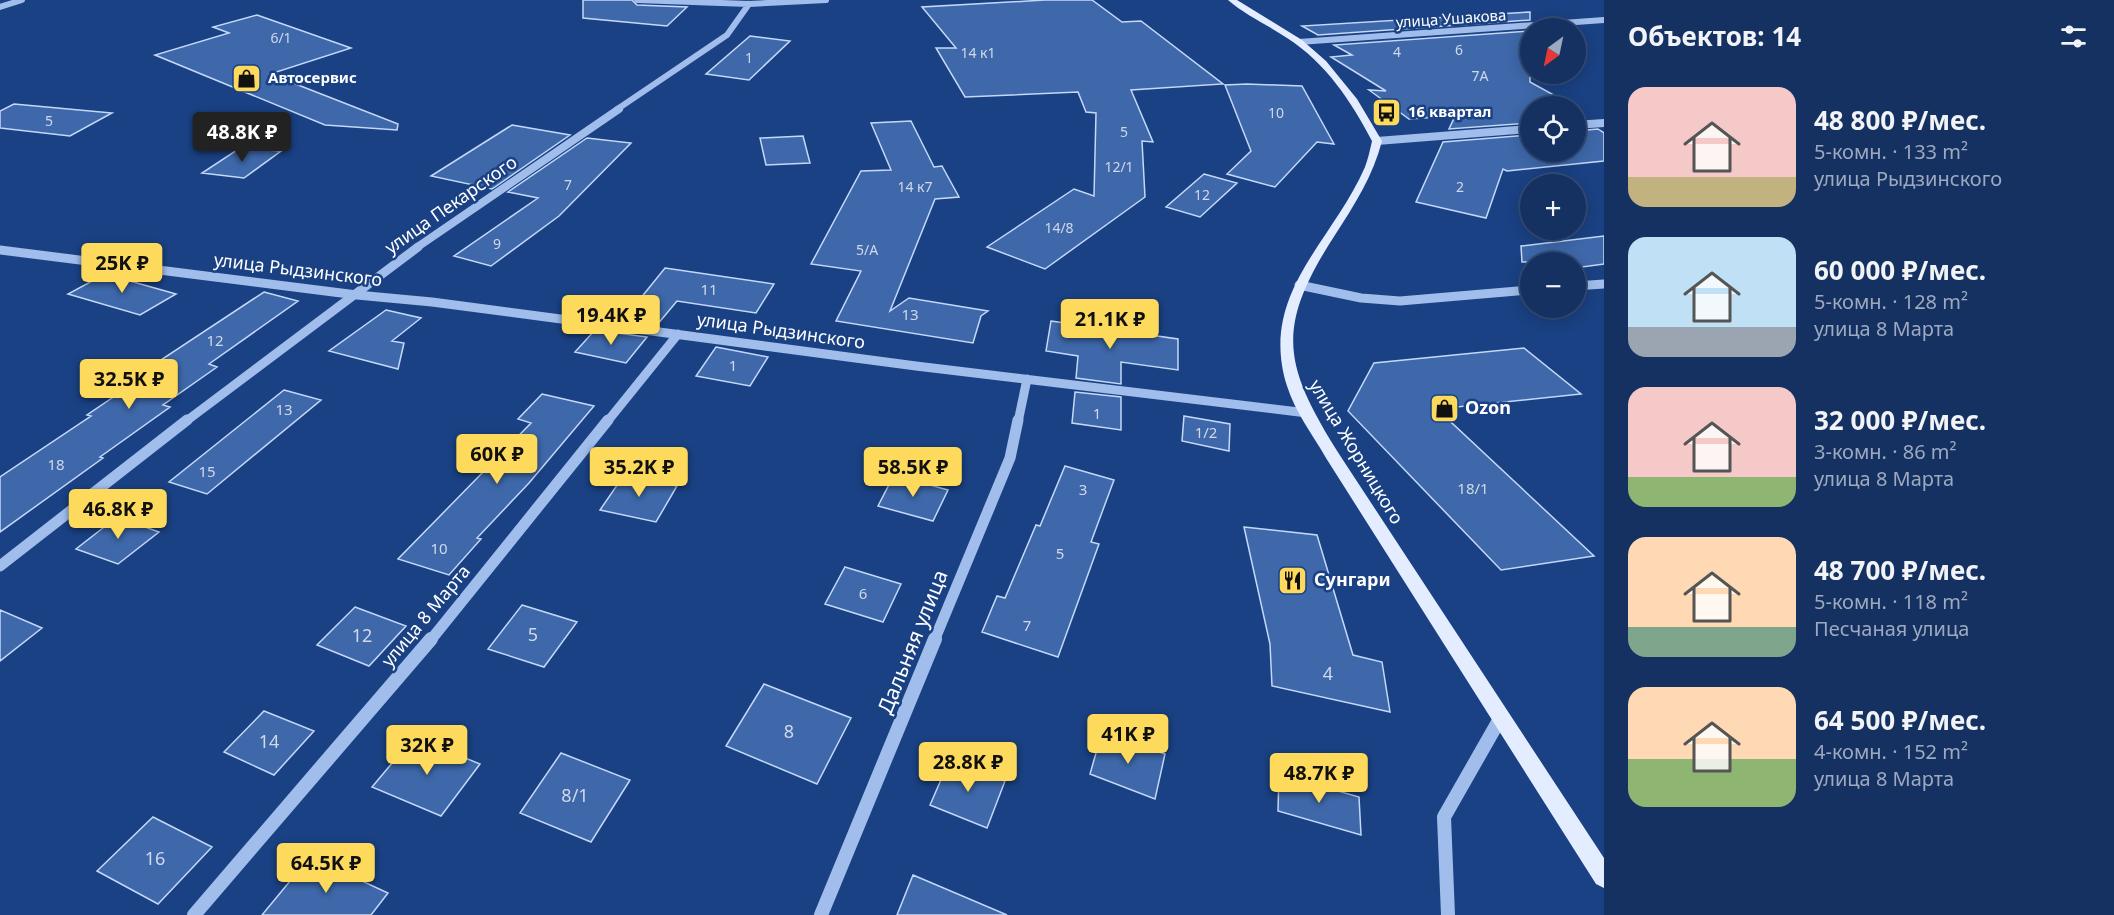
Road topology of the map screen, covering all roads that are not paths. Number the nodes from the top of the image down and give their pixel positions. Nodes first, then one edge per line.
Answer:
1 (22, 0) edge
2 (637, 0) edge
3 (826, 0) edge
4 (1232, 0) edge
5 (749, 4) junction
6 (0, 7) edge
7 (1604, 20) edge
8 (1299, 42) junction
9 (1604, 123) edge
10 (1586, 124) edge
11 (1520, 130) edge
12 (1377, 141) junction
13 (1, 251) edge
14 (1604, 284) edge
15 (1299, 285) junction
16 (1586, 285) edge
17 (1520, 291) edge
18 (357, 295) junction
19 (678, 334) junction
20 (1027, 379) junction
21 (1307, 413) junction
22 (0, 566) edge
23 (1501, 717) junction
24 (1604, 877) edge
25 (194, 915) edge
26 (820, 915) edge
27 (1448, 915) edge

1 - 6 street
2 - 5 street
3 - 5 street
4 - 8 main road
5 - 18 street, улица Пекарского
7 - 8 street, улица Ушакова
8 - 12 main road
9 - 10 street
11 - 12 street
12 - 15 main road, улица Жорницкого
13 - 18 street, улица Рыдзинского
14 - 16 street
15 - 17 street
15 - 21 main road, улица Жорницкого
18 - 19 street, улица Рыдзинского
18 - 22 street, улица Пекарского
19 - 20 street, улица Рыдзинского
19 - 25 street, улица 8 Марта
20 - 21 street, улица Рыдзинского
20 - 26 street, Дальняя улица
21 - 23 main road, улица Жорницкого
23 - 24 main road, улица Жорницкого
23 - 27 street

